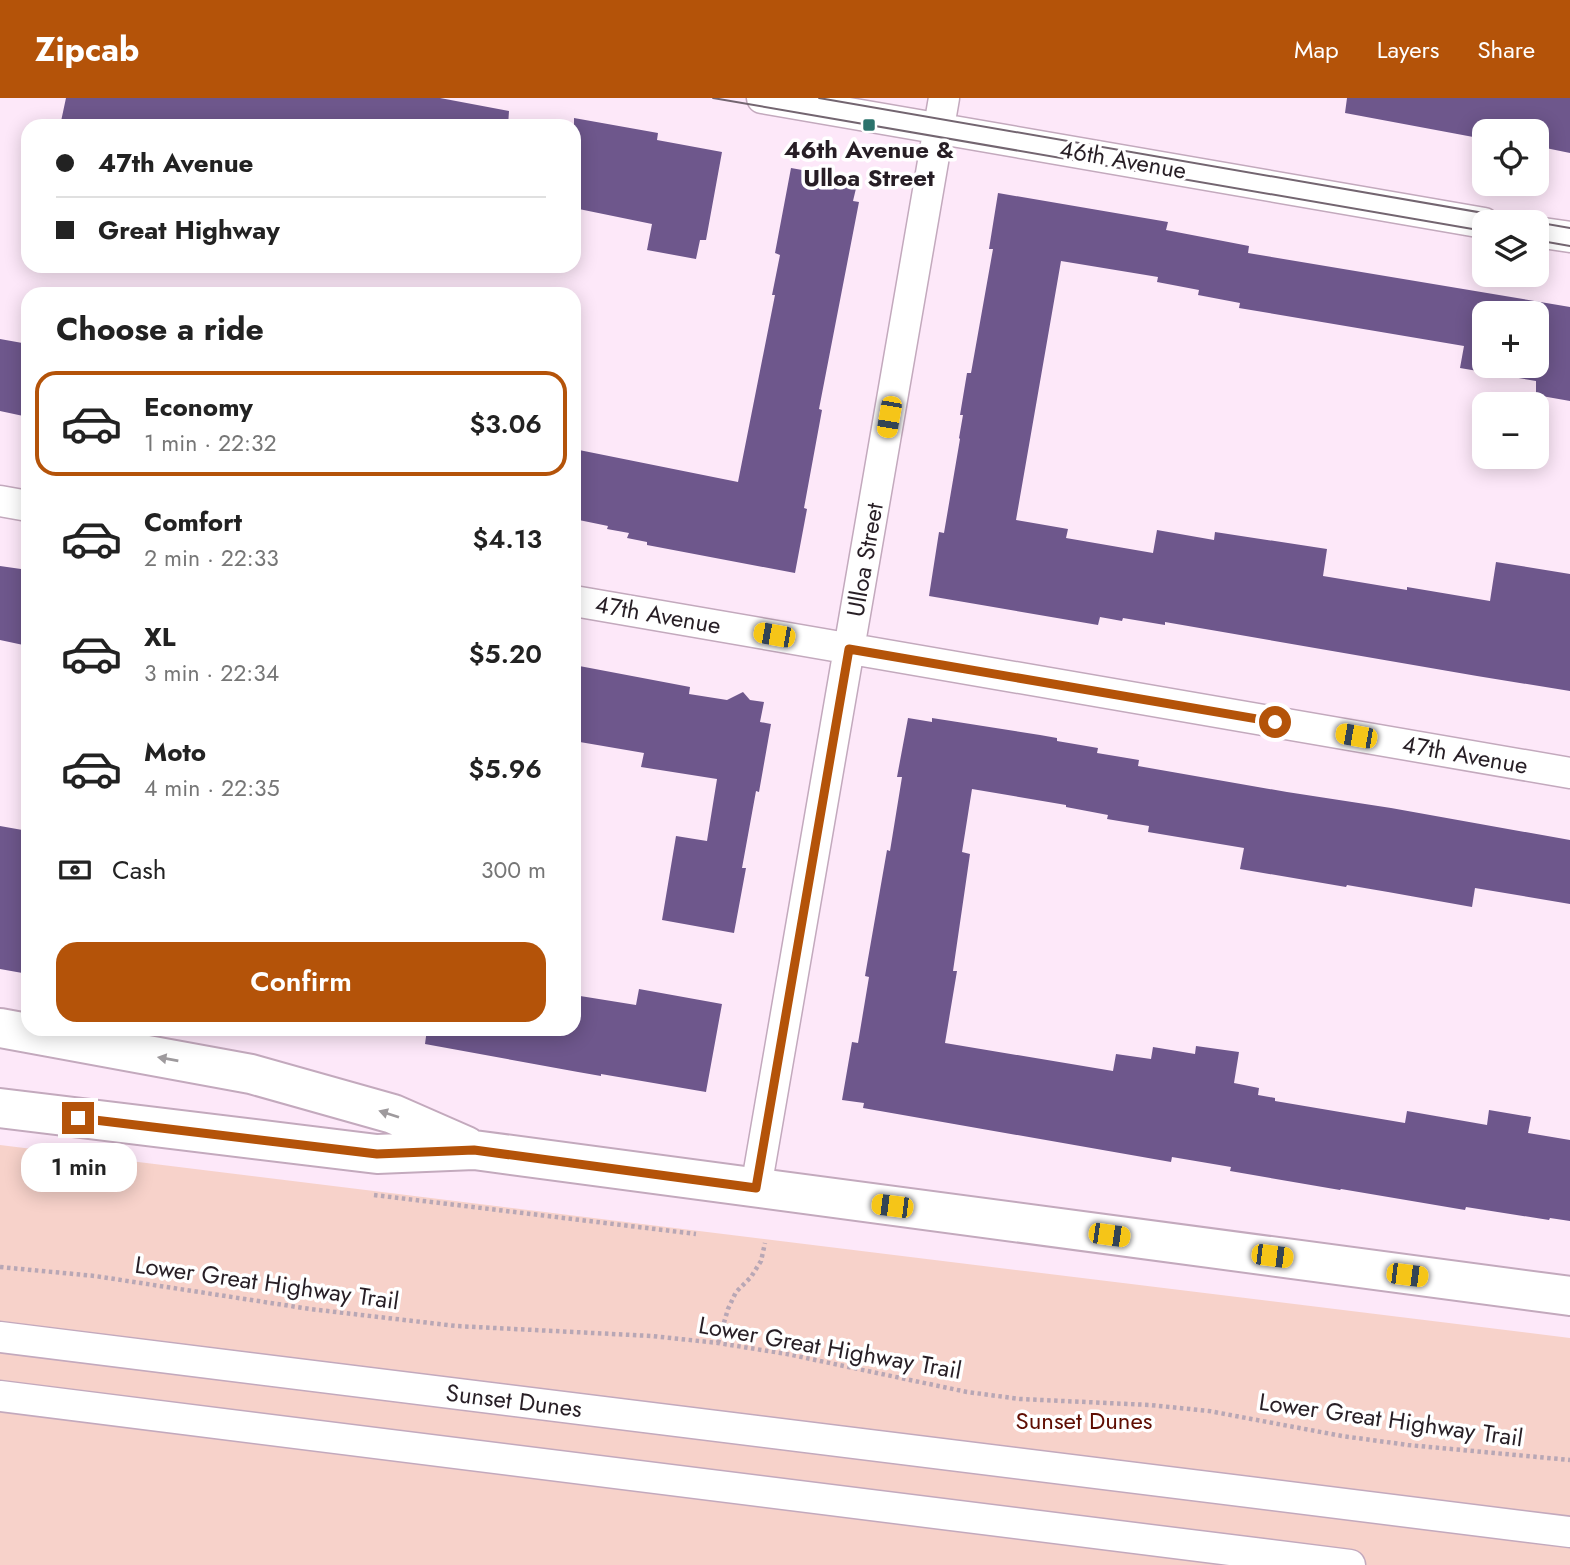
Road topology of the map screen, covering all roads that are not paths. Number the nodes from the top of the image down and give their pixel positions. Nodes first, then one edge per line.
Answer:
1 (762, 98) edge
2 (944, 98) edge
3 (939, 128) junction
4 (1472, 221) edge
5 (1549, 234) edge
6 (1570, 237) edge
7 (0, 502) edge
8 (21, 505) edge
9 (581, 602) edge
10 (849, 649) junction
11 (1570, 773) edge
12 (0, 1028) edge
13 (21, 1032) edge
14 (44, 1036) edge
15 (0, 1108) edge
16 (474, 1150) junction
17 (756, 1188) junction
18 (1570, 1296) edge
19 (0, 1337) edge
20 (0, 1396) edge
21 (1570, 1532) edge
22 (1350, 1565) edge

1 - 3 street, 46th Avenue
2 - 3 street, Ulloa Street
3 - 4 street, 46th Avenue
3 - 10 street, Ulloa Street
5 - 6 street
7 - 8 street
9 - 10 street, 47th Avenue
10 - 11 street, 47th Avenue
10 - 17 street, Ulloa Street
13 -> 12 street
16 -> 14 street
15 - 16 street
16 - 17 street
17 - 18 street
19 - 21 street, Sunset Dunes
20 - 22 street

